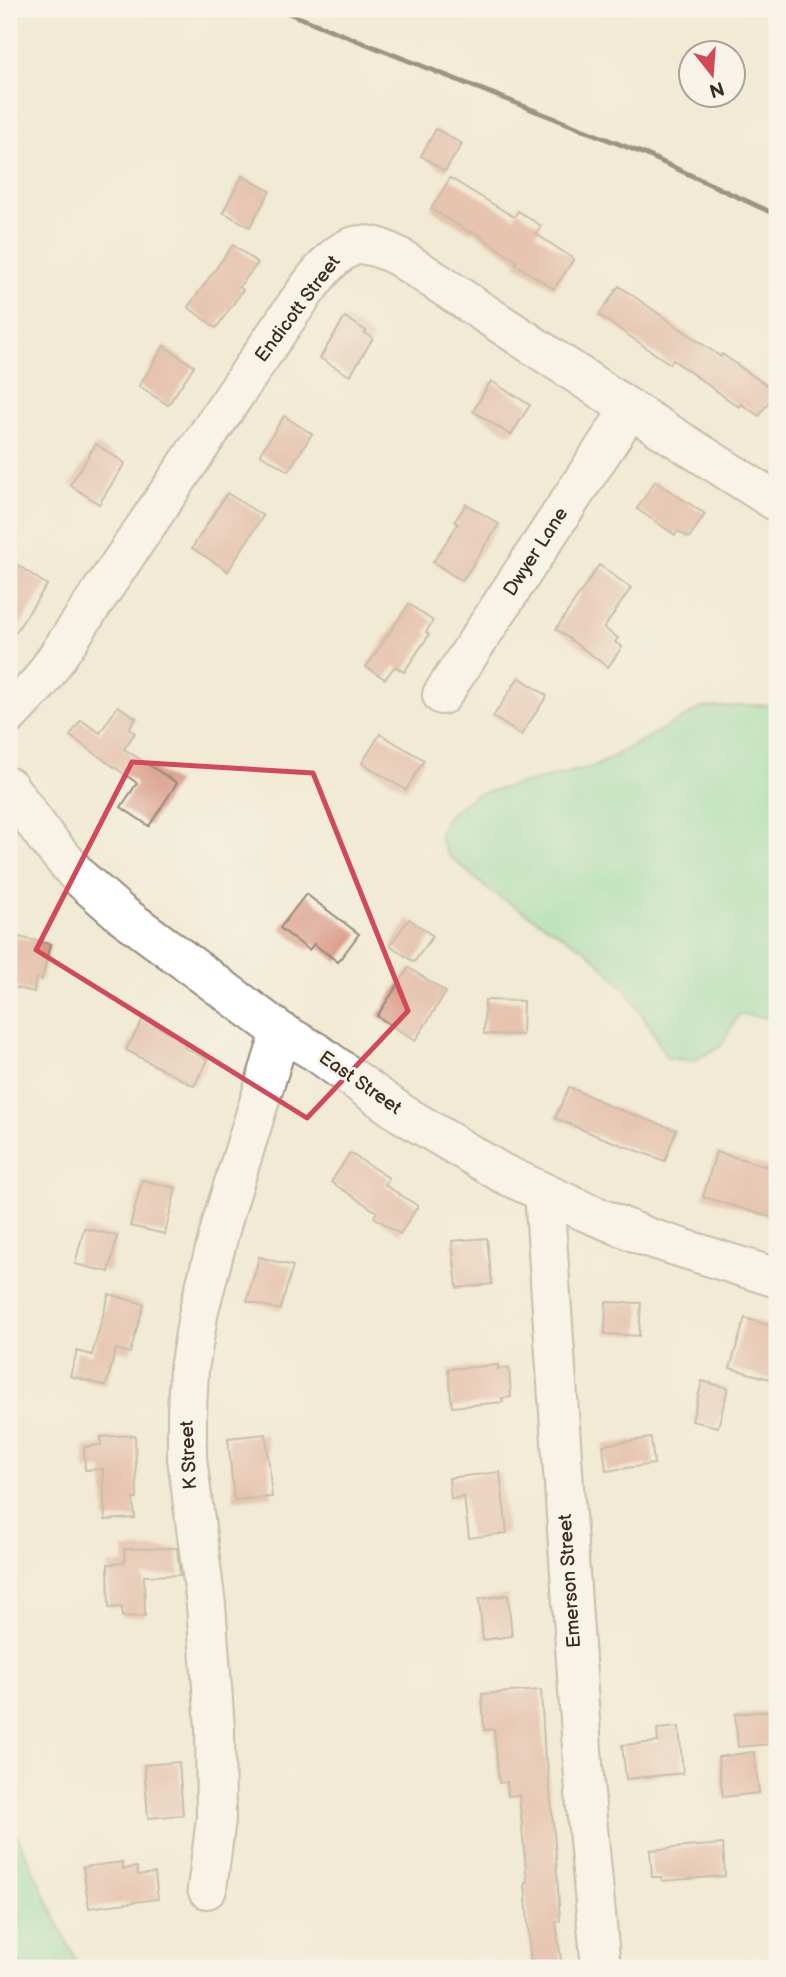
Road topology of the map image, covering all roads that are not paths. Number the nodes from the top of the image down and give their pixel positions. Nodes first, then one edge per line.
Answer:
1 (630, 409) junction
2 (777, 502) edge
3 (442, 695) dead end
4 (9, 715) edge
5 (9, 787) edge
6 (281, 1032) junction
7 (544, 1193) junction
8 (777, 1278) edge
9 (207, 1889) dead end
10 (601, 1968) edge

1 - 2 street, Endicott Street
1 - 3 street, Dwyer Lane
1 - 4 street, Endicott Street
5 - 6 street, East Street
6 - 7 street, East Street
6 - 9 street, K Street
7 - 8 street, East Street
7 - 10 street, Emerson Street

